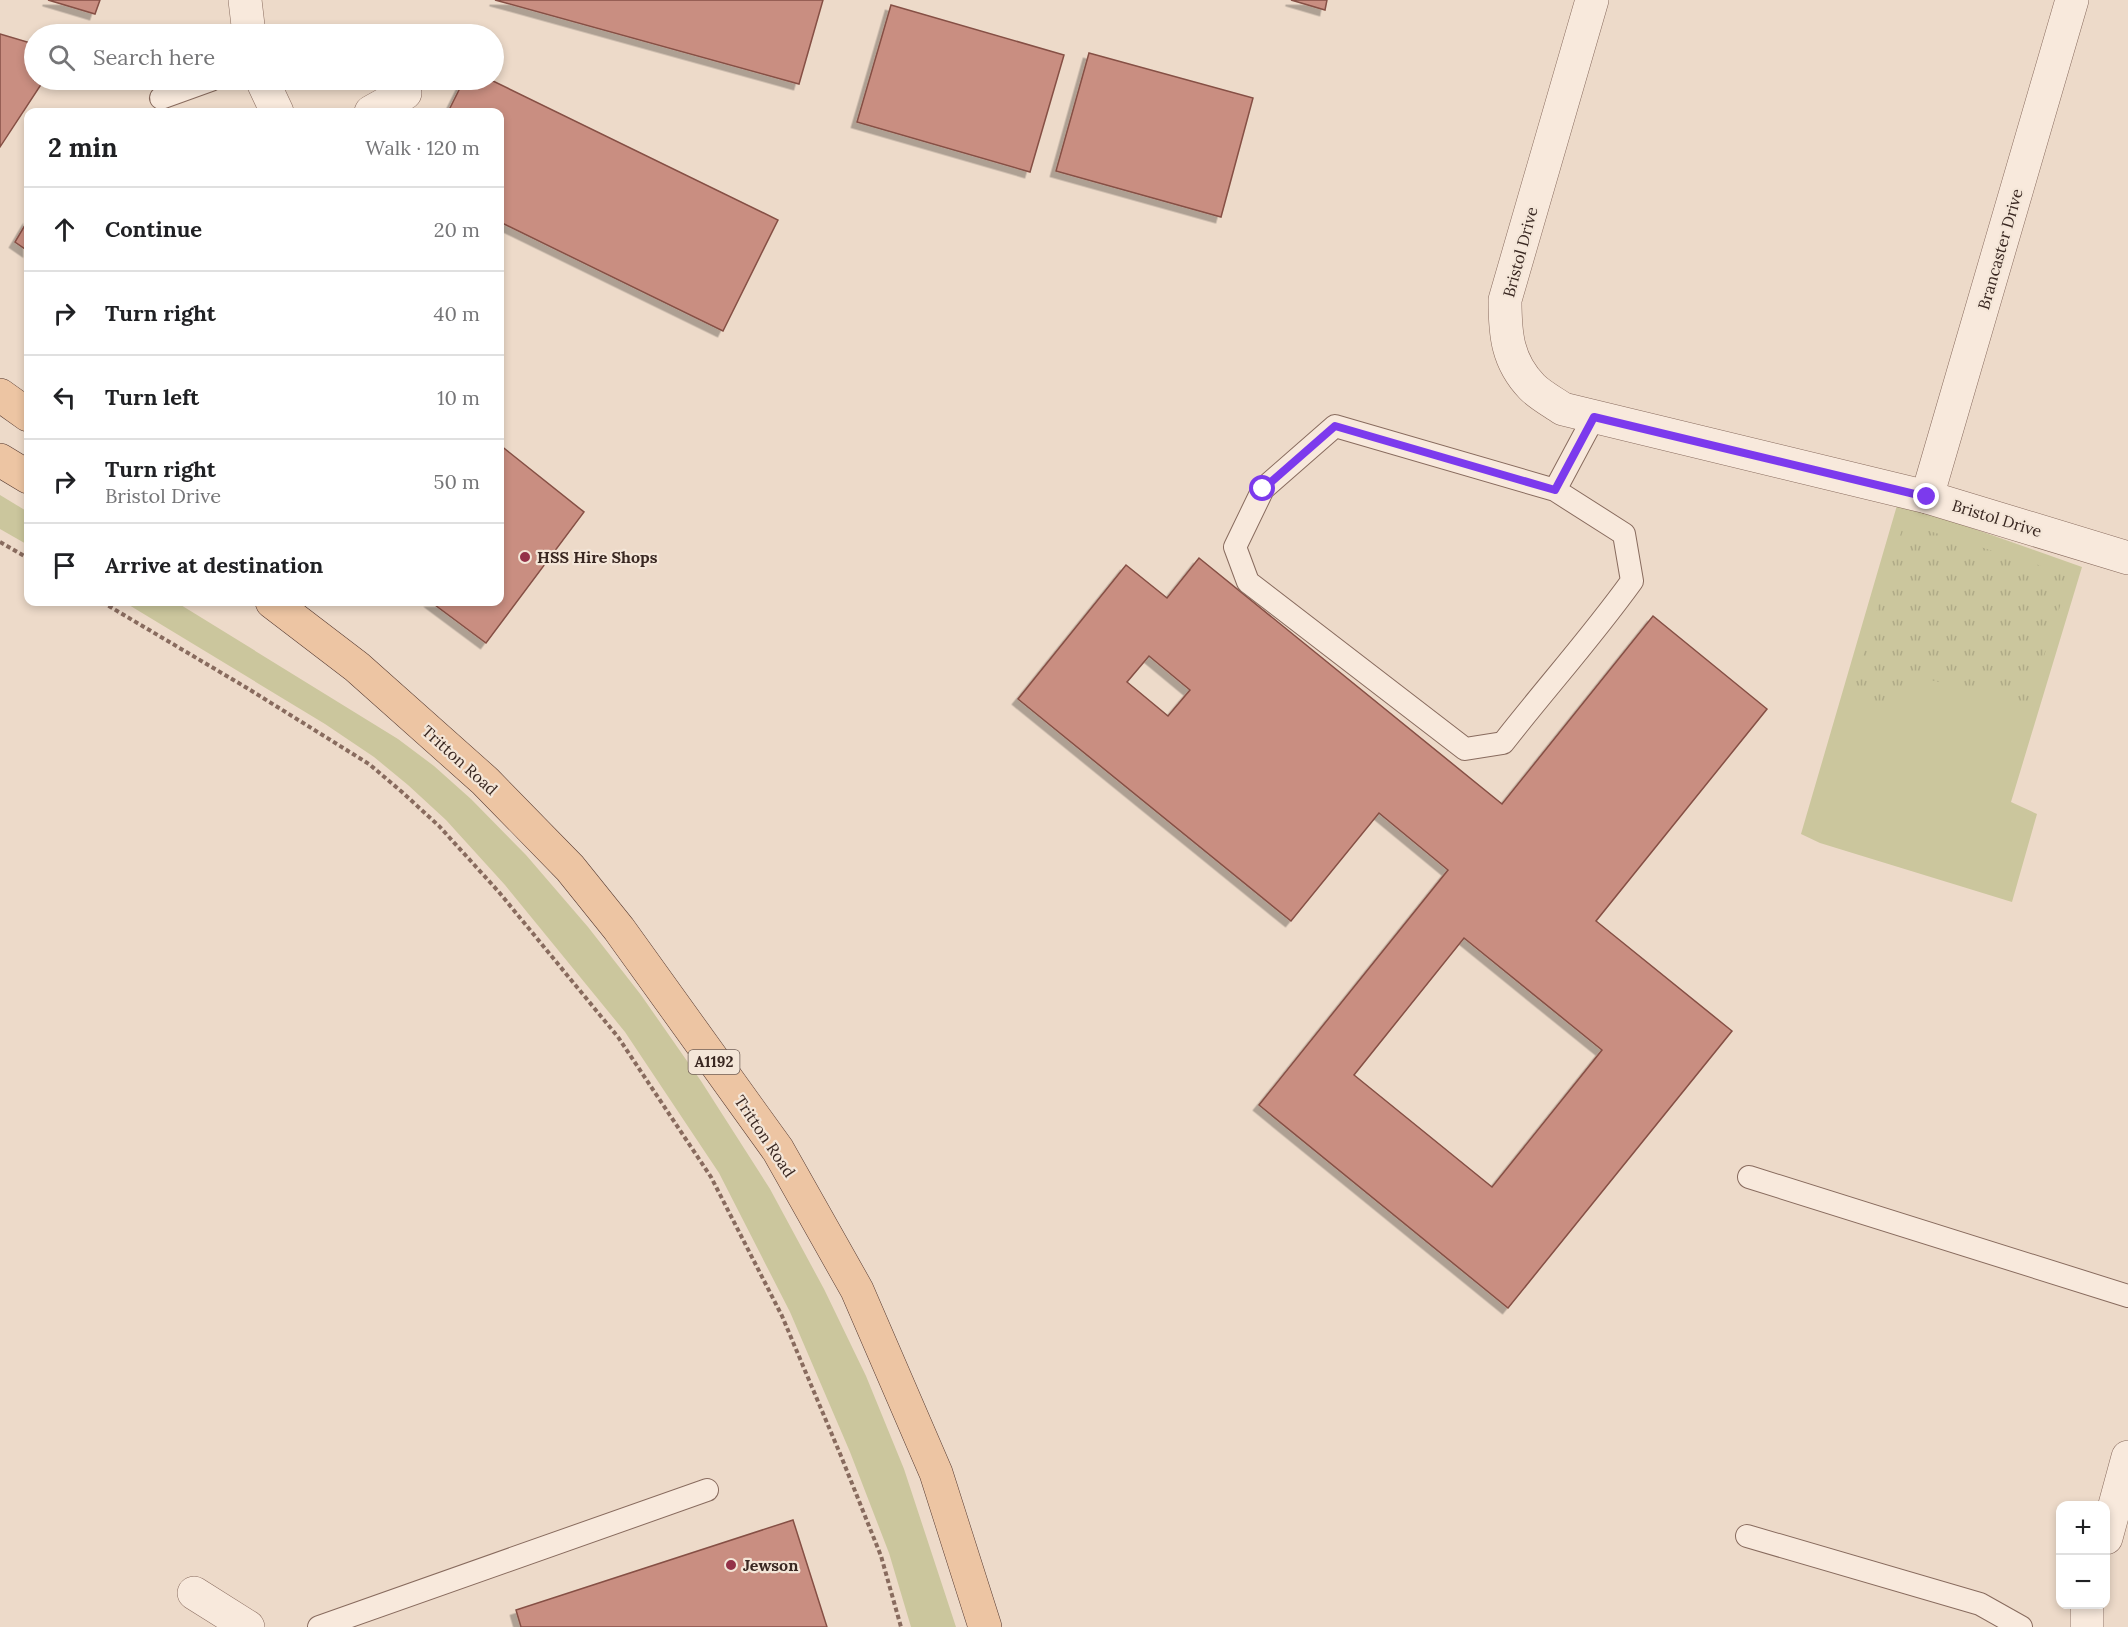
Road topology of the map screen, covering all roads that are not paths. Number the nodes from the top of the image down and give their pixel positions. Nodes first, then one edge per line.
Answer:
1 (245, 0) edge
2 (1592, 0) edge
3 (2072, 0) edge
4 (248, 24) edge
5 (183, 90) edge
6 (267, 90) edge
7 (405, 93) dead end
8 (161, 98) dead end
9 (275, 108) edge
10 (378, 108) edge
11 (0, 395) edge
12 (24, 412) edge
13 (1594, 417) junction
14 (0, 460) edge
15 (24, 475) edge
16 (1555, 490) junction
17 (1927, 497) junction
18 (2128, 558) edge
19 (275, 606) edge
20 (1749, 1177) dead end
21 (2128, 1296) edge
22 (2128, 1457) edge
23 (707, 1490) dead end
24 (2110, 1523) edge
25 (1747, 1536) dead end
26 (194, 1593) dead end
27 (2087, 1609) edge
28 (248, 1627) edge
29 (319, 1627) edge
30 (985, 1627) edge
31 (2021, 1627) edge
32 (2087, 1627) edge

1 - 4 street
2 - 13 street, Bristol Drive
3 - 17 street, Brancaster Drive
5 - 8 lane
6 - 9 street
7 - 10 street
11 - 12 main road
13 - 16 lane
13 - 17 street, Bristol Drive
14 - 15 main road
16 - 16 lane
17 - 18 street, Bristol Drive
19 - 30 main road, Tritton Road / A1192
20 - 21 lane
22 - 24 street
23 - 29 lane
25 - 31 lane
26 - 28 street
27 - 32 street

